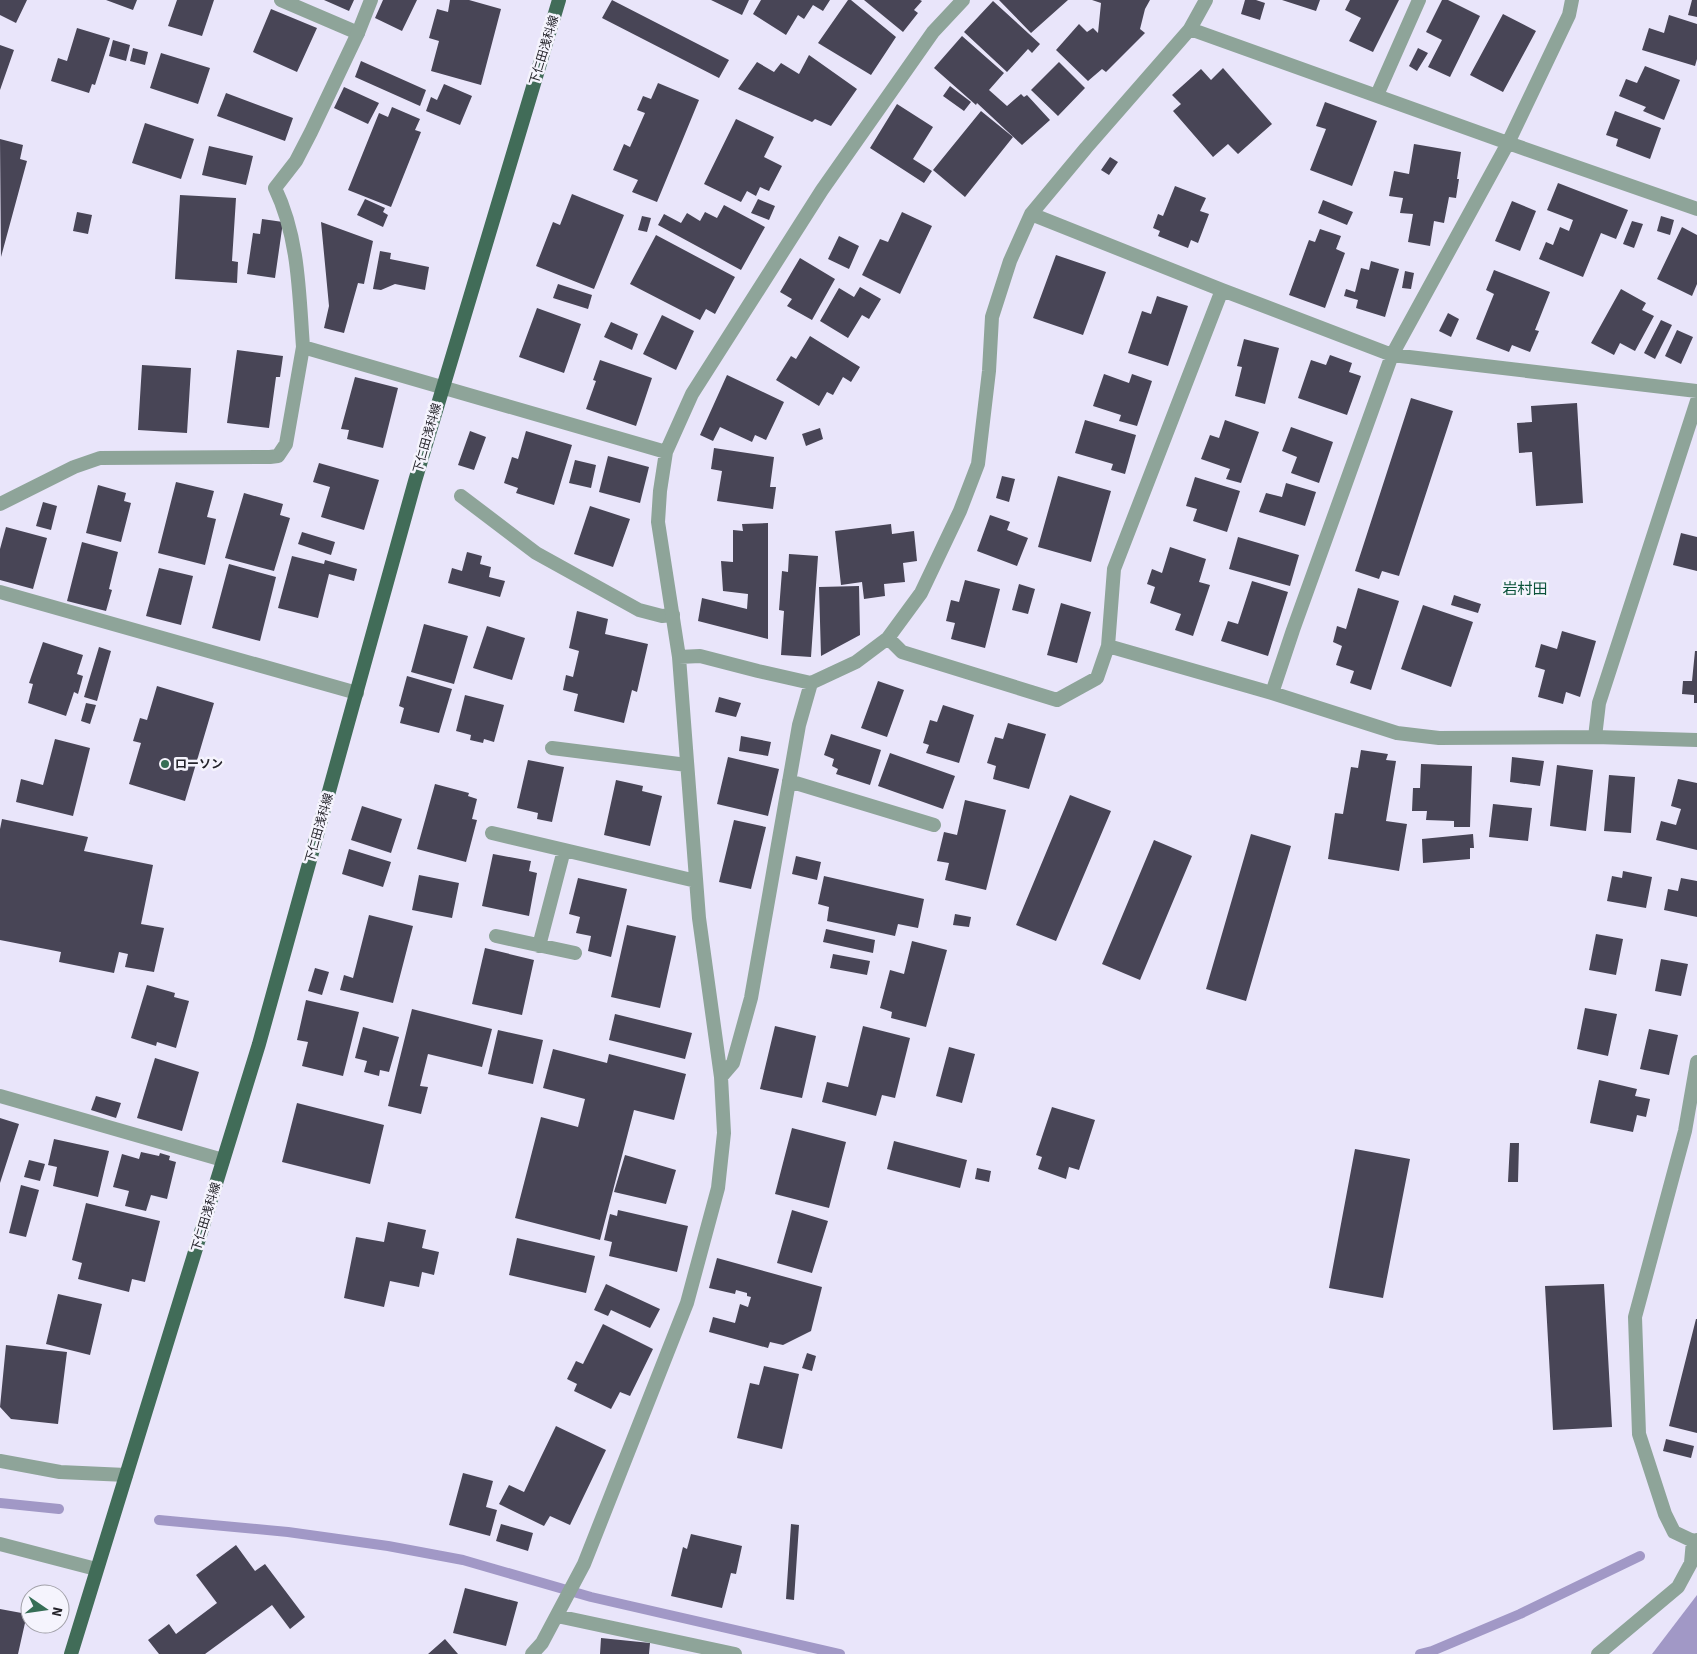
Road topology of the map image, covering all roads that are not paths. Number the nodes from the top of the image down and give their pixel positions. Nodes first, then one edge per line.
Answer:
1 (281, 0) edge
2 (371, 0) edge
3 (559, 0) edge
4 (962, 0) edge
5 (1206, 0) edge
6 (1419, 0) edge
7 (1572, 0) edge
8 (1190, 29) junction
9 (358, 33) junction
10 (1377, 95) junction
11 (1508, 143) junction
12 (1697, 209) edge
13 (1031, 214) junction
14 (1222, 290) junction
15 (303, 347) junction
16 (1392, 355) junction
17 (442, 387) junction
18 (1697, 391) edge
19 (1697, 401) edge
20 (666, 452) junction
21 (462, 496) dead end
22 (0, 504) edge
23 (0, 592) edge
24 (672, 615) junction
25 (888, 638) junction
26 (1108, 646) junction
27 (679, 657) junction
28 (811, 682) junction
29 (357, 693) junction
30 (1272, 693) junction
31 (1595, 737) junction
32 (1697, 740) edge
33 (552, 748) dead end
34 (687, 765) junction
35 (789, 781) junction
36 (934, 825) dead end
37 (492, 833) dead end
38 (564, 850) junction
39 (696, 881) junction
40 (496, 936) dead end
41 (540, 946) junction
42 (575, 953) dead end
43 (1697, 1062) edge
44 (721, 1077) junction
45 (0, 1096) edge
46 (223, 1160) junction
47 (0, 1461) edge
48 (124, 1481) junction
49 (1695, 1540) edge
50 (0, 1544) edge
51 (96, 1569) junction
52 (560, 1611) junction
53 (71, 1654) edge
54 (532, 1654) edge
55 (735, 1654) edge
56 (1598, 1654) edge

1 - 9 street
2 - 9 street
3 - 17 main road, 下仁田浅科線
4 - 20 street
5 - 8 street
6 - 10 street
7 - 11 street
8 - 10 street
8 - 13 street
9 - 15 street
10 - 11 street
11 - 12 street
11 - 16 street
13 - 14 street
13 - 25 street
14 - 16 street
14 - 26 street
15 - 17 street
15 - 22 street
16 - 18 street
16 - 30 street
17 - 20 street
17 - 29 main road, 下仁田浅科線
19 - 31 street
20 - 24 street
21 - 24 street
23 - 29 street
24 - 27 street
25 - 26 street
25 - 28 street
26 - 30 street
27 - 28 street
27 - 34 street
28 - 35 street
29 - 46 main road, 下仁田浅科線
30 - 31 street
31 - 32 street
33 - 34 street
34 - 39 street
35 - 36 street
35 - 44 street
37 - 38 street
38 - 39 street
38 - 41 street
39 - 44 street
40 - 41 street
41 - 42 street
43 - 49 street
44 - 52 street
45 - 46 street
46 - 48 main road, 下仁田浅科線
47 - 48 street
48 - 51 main road, 下仁田浅科線
49 - 56 street
50 - 51 street
51 - 53 main road, 下仁田浅科線
52 - 54 street
52 - 55 street

